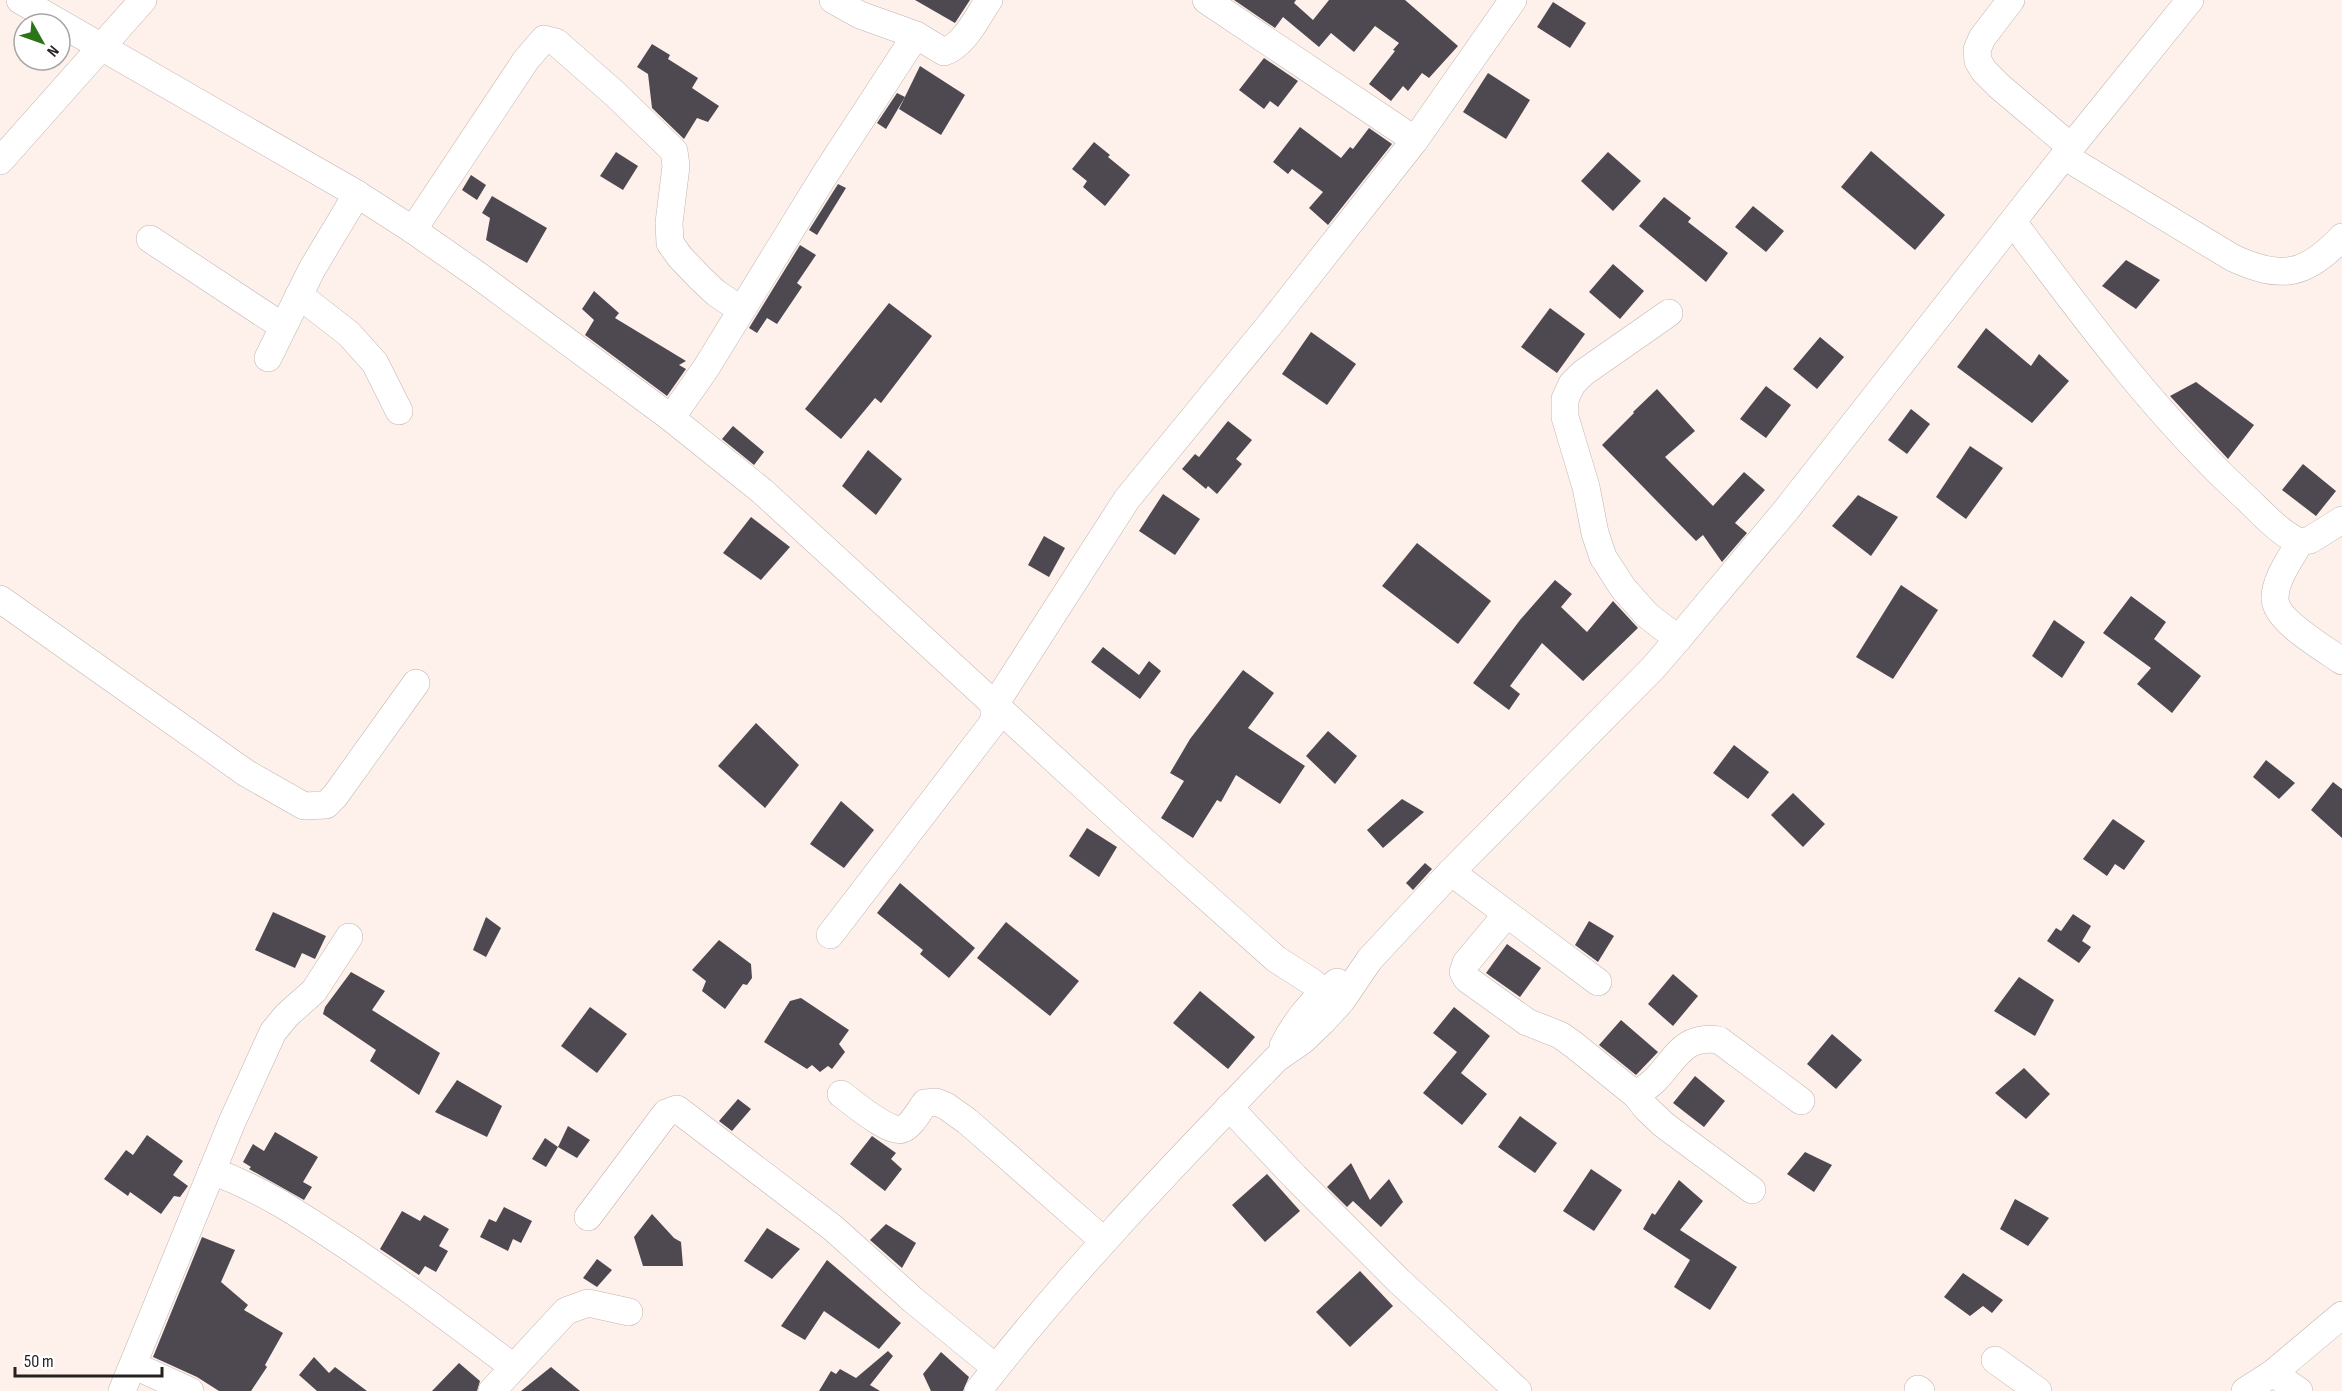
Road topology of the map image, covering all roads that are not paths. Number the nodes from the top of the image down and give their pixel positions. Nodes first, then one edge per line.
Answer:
1 (20, 0) edge
2 (143, 0) edge
3 (833, 0) edge
4 (989, 0) edge
5 (1206, 0) edge
6 (1513, 0) edge
7 (2190, 0) edge
8 (2005, 2) edge
9 (916, 35) junction
10 (103, 46) junction
11 (1415, 140) junction
12 (2067, 152) junction
13 (0, 161) edge
14 (357, 194) junction
15 (2013, 222) junction
16 (413, 230) junction
17 (2342, 237) edge
18 (150, 239) dead end
19 (298, 295) junction
20 (741, 310) junction
21 (1669, 313) dead end
22 (282, 326) junction
23 (268, 358) dead end
24 (399, 411) dead end
25 (671, 418) junction
26 (2342, 520) edge
27 (2300, 542) junction
28 (0, 599) edge
29 (1678, 639) junction
30 (2342, 661) edge
31 (416, 683) dead end
32 (994, 706) junction
33 (1451, 872) junction
34 (1506, 915) junction
35 (830, 935) dead end
36 (349, 937) dead end
37 (1598, 982) dead end
38 (1323, 1006) junction
39 (841, 1094) dead end
40 (1636, 1095) junction
41 (1801, 1101) dead end
42 (1229, 1107) junction
43 (212, 1170) junction
44 (1752, 1190) dead end
45 (588, 1217) dead end
46 (1104, 1241) junction
47 (630, 1312) dead end
48 (2342, 1316) edge
49 (1995, 1360) dead end
50 (133, 1365) junction
51 (513, 1367) junction
52 (996, 1368) junction
53 (2273, 1373) junction
54 (122, 1391) edge
55 (190, 1391) edge
56 (492, 1391) edge
57 (978, 1391) edge
58 (1518, 1391) edge
59 (2038, 1391) edge
60 (2245, 1391) edge
61 (2300, 1391) edge

1 - 10 street
2 - 10 street
3 - 9 street
4 - 9 street
5 - 11 street
6 - 11 street
7 - 12 street
8 - 12 street
9 - 20 street
10 - 13 street
10 - 14 street
11 - 32 street
12 - 15 street
12 - 17 street
14 - 16 street
14 - 19 street
15 - 27 street
15 - 29 street
16 - 20 street
16 - 25 street
18 - 22 street
19 - 22 street
19 - 24 street
20 - 25 street
21 - 29 street
22 - 23 street
25 - 32 street
26 - 27 street
27 - 30 street
28 - 31 street
29 - 33 street
32 - 35 street
32 - 38 street
33 - 34 street
33 - 38 street
34 - 37 street
34 - 40 street
36 - 43 street
38 - 42 street
39 - 46 street
40 - 41 street
40 - 44 street
42 - 46 street
42 - 58 street
43 - 50 street
43 - 51 street
45 - 52 street
46 - 52 street
47 - 51 street
48 - 53 street
49 - 59 street
50 - 54 street
50 - 55 street
51 - 56 street
52 - 57 street
53 - 60 street
53 - 61 street

